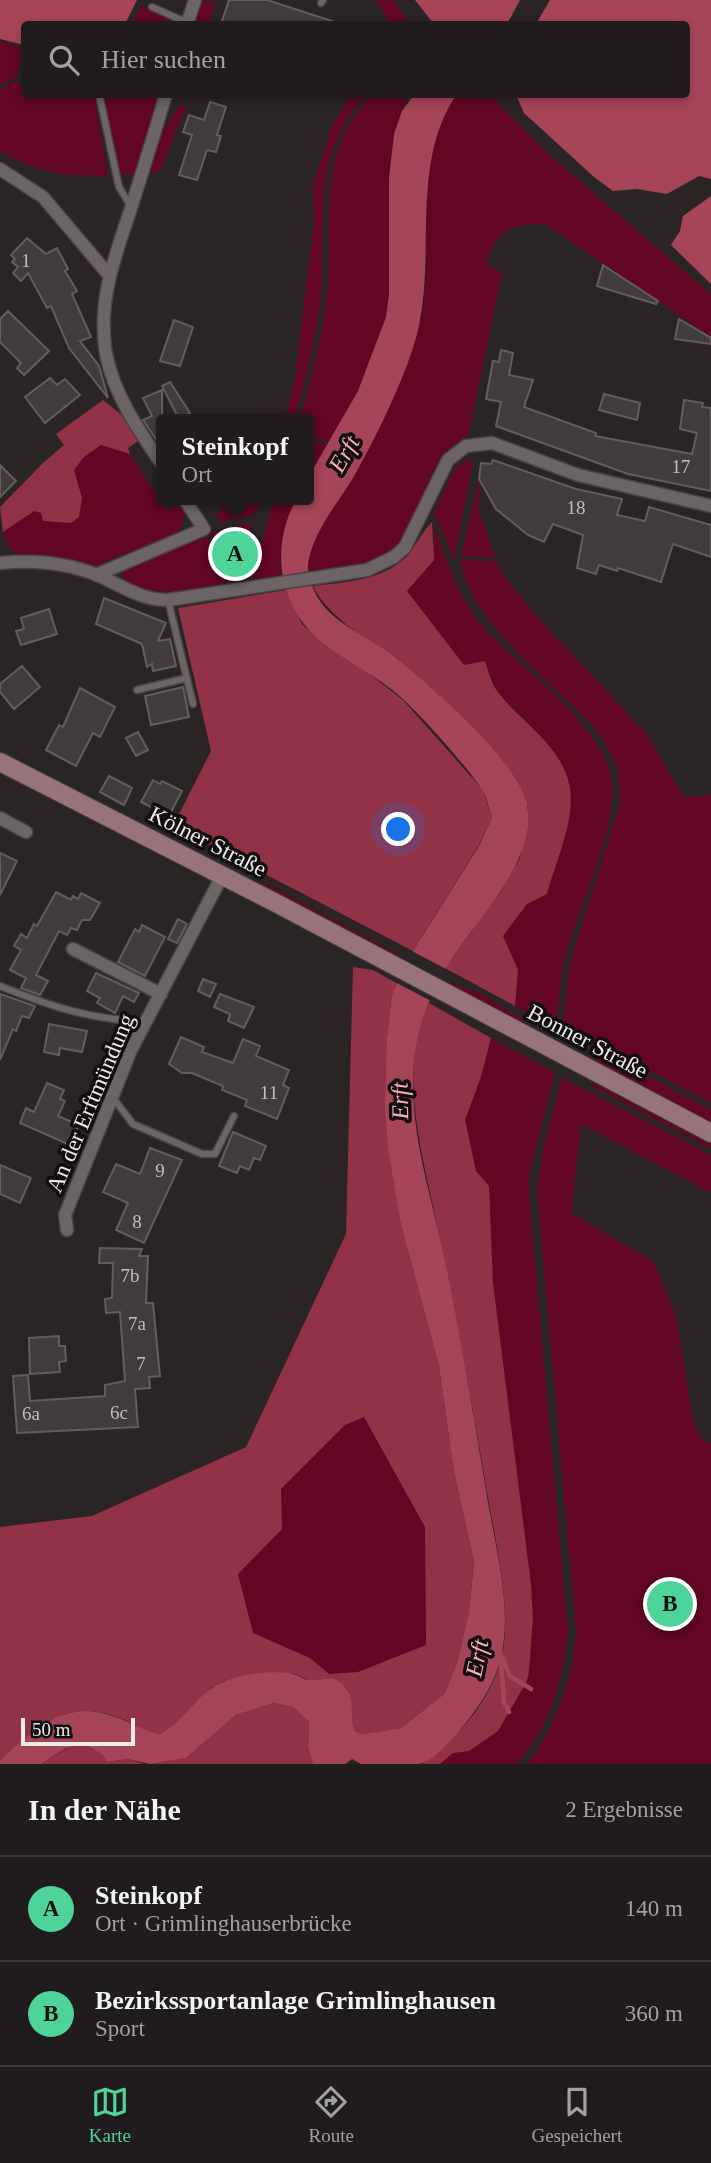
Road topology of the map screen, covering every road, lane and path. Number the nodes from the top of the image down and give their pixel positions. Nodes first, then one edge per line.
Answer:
1 (195, 0) edge
2 (152, 7) dead end
3 (181, 21) edge
4 (188, 21) edge
5 (100, 98) edge
6 (165, 98) edge
7 (0, 169) edge
8 (131, 207) junction
9 (108, 274) junction
10 (156, 454) edge
11 (188, 505) edge
12 (711, 506) edge
13 (0, 550) edge
14 (2, 563) edge
15 (96, 575) junction
16 (168, 600) junction
17 (187, 678) junction
18 (137, 690) dead end
19 (193, 704) dead end
20 (0, 762) edge
21 (0, 818) edge
22 (26, 832) dead end
23 (222, 876) junction
24 (73, 950) dead end
25 (0, 986) edge
26 (443, 992) joint
27 (161, 994) junction
28 (146, 1022) junction
29 (112, 1097) junction
30 (234, 1116) dead end
31 (711, 1133) edge
32 (67, 1230) dead end

1 - 4 street
2 - 3 lane
5 - 8 lane
6 - 8 street
7 - 9 street
8 - 9 street
9 - 10 street
11 - 15 street
12 - 16 street
13 - 14 street
14 - 15 street
15 - 16 street
16 - 17 lane
17 - 18 lane
17 - 19 lane
20 - 23 main road, Kölner Straße
21 - 22 street
23 - 26 main road, Kölner Straße
23 - 27 street, An der Erftmündung
24 - 27 street, An der Erftmündung
25 - 28 lane
26 - 31 main road, Bonner Straße
27 - 28 street, An der Erftmündung
28 - 29 street, An der Erftmündung
29 - 30 lane
29 - 32 street, An der Erftmündung

